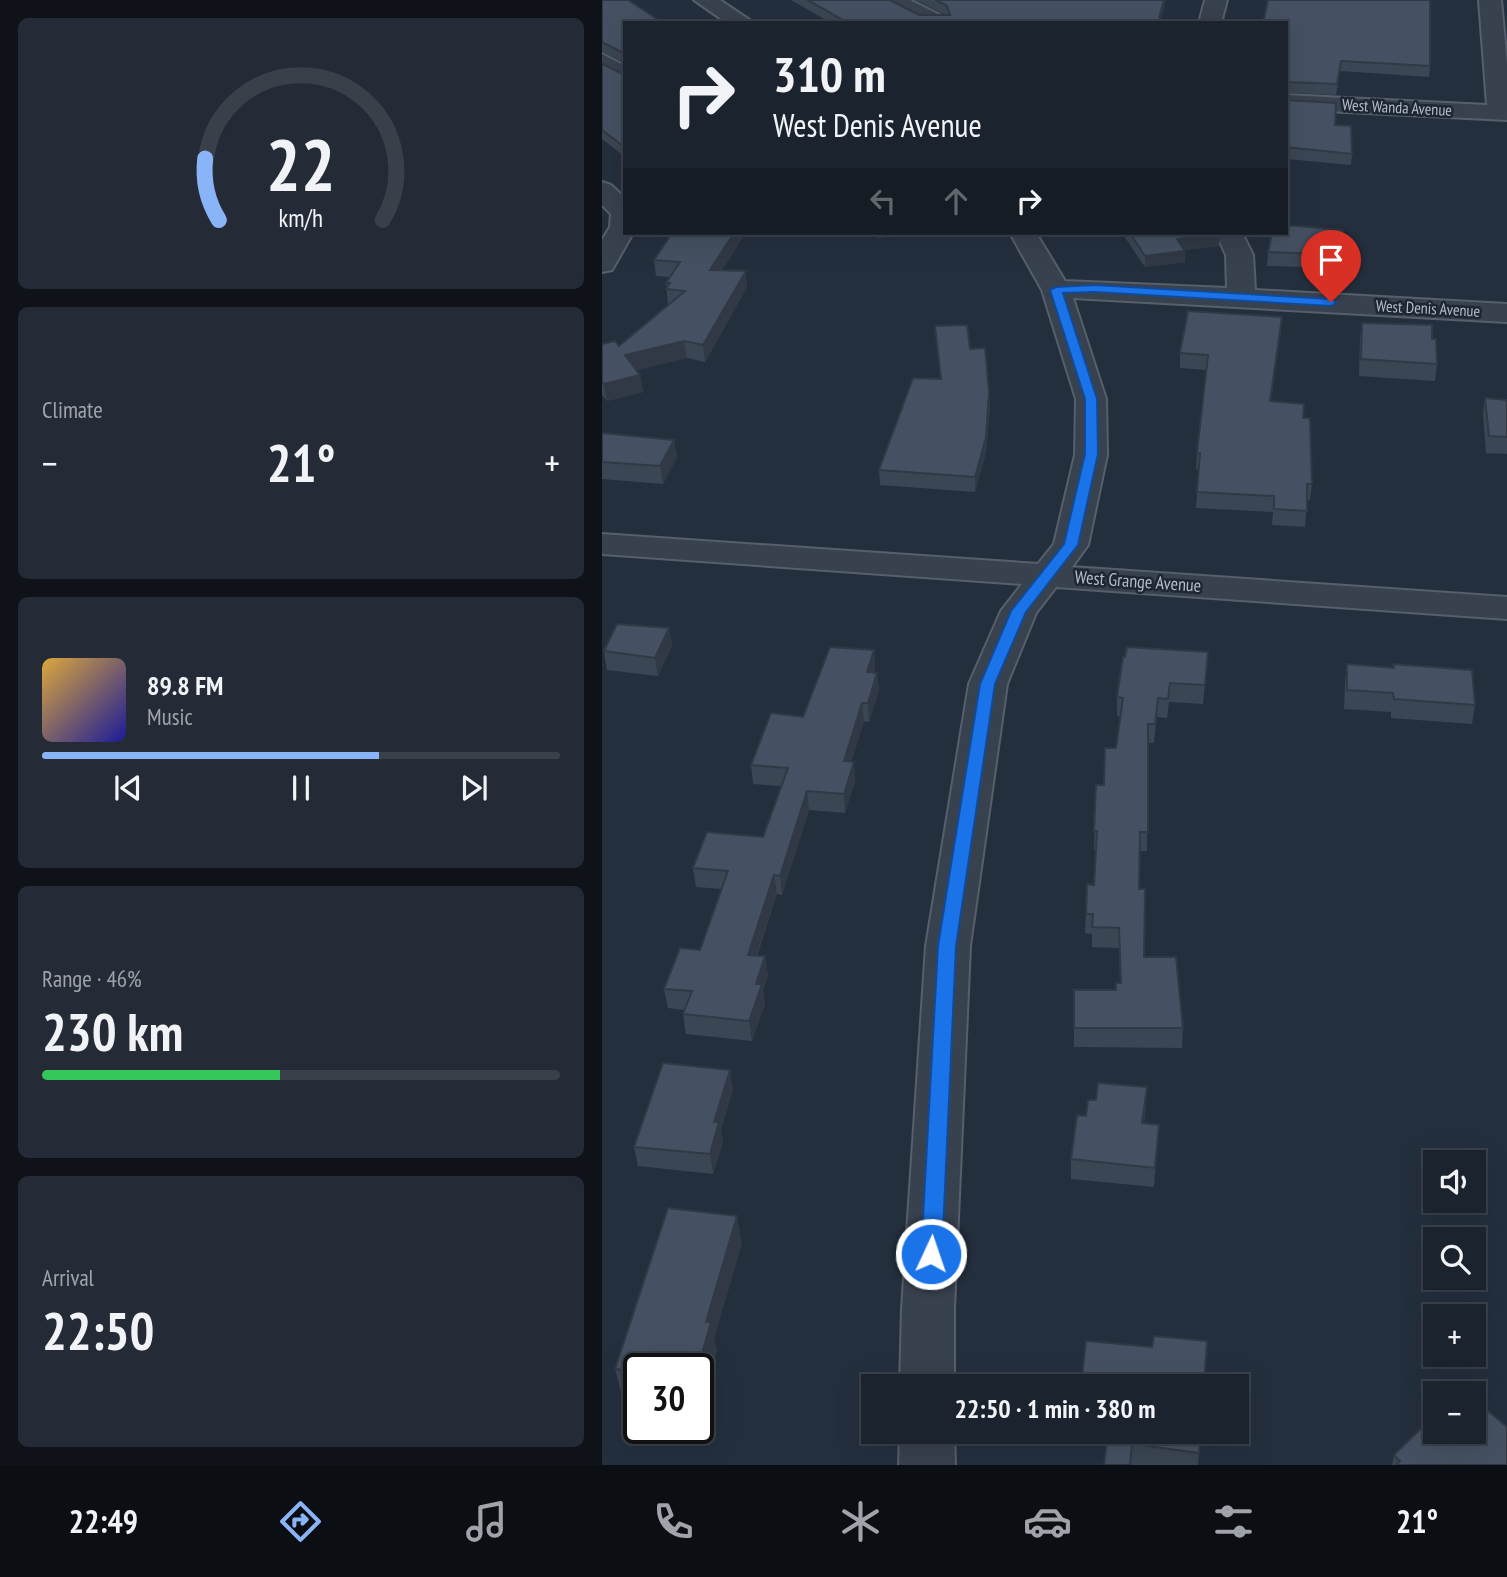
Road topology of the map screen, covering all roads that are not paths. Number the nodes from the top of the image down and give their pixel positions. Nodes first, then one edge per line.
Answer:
1 (705, 0) edge
2 (894, 0) edge
3 (1216, 0) edge
4 (1490, 0) edge
5 (740, 21) edge
6 (934, 21) edge
7 (1211, 21) edge
8 (602, 61) edge
9 (623, 76) edge
10 (1288, 102) edge
11 (1504, 113) edge
12 (611, 191) edge
13 (623, 210) edge
14 (623, 227) edge
15 (1024, 235) edge
16 (1231, 235) edge
17 (602, 264) edge
18 (1056, 290) junction
19 (1241, 297) junction
20 (1507, 313) edge
21 (602, 544) edge
22 (1047, 575) junction
23 (1507, 608) edge
24 (927, 1374) edge
25 (927, 1444) edge
26 (927, 1465) edge

1 - 5 street
2 - 6 street
3 - 7 street
4 - 11 street
8 - 9 street
10 - 11 street, West Wanda Avenue
12 - 13 street
14 - 17 street
15 - 18 street
16 - 19 street
18 - 19 street, West Denis Avenue
18 - 22 street
19 - 20 street, West Denis Avenue
21 - 22 street, West Grange Avenue
22 - 23 street, West Grange Avenue
22 - 24 street
25 - 26 street

